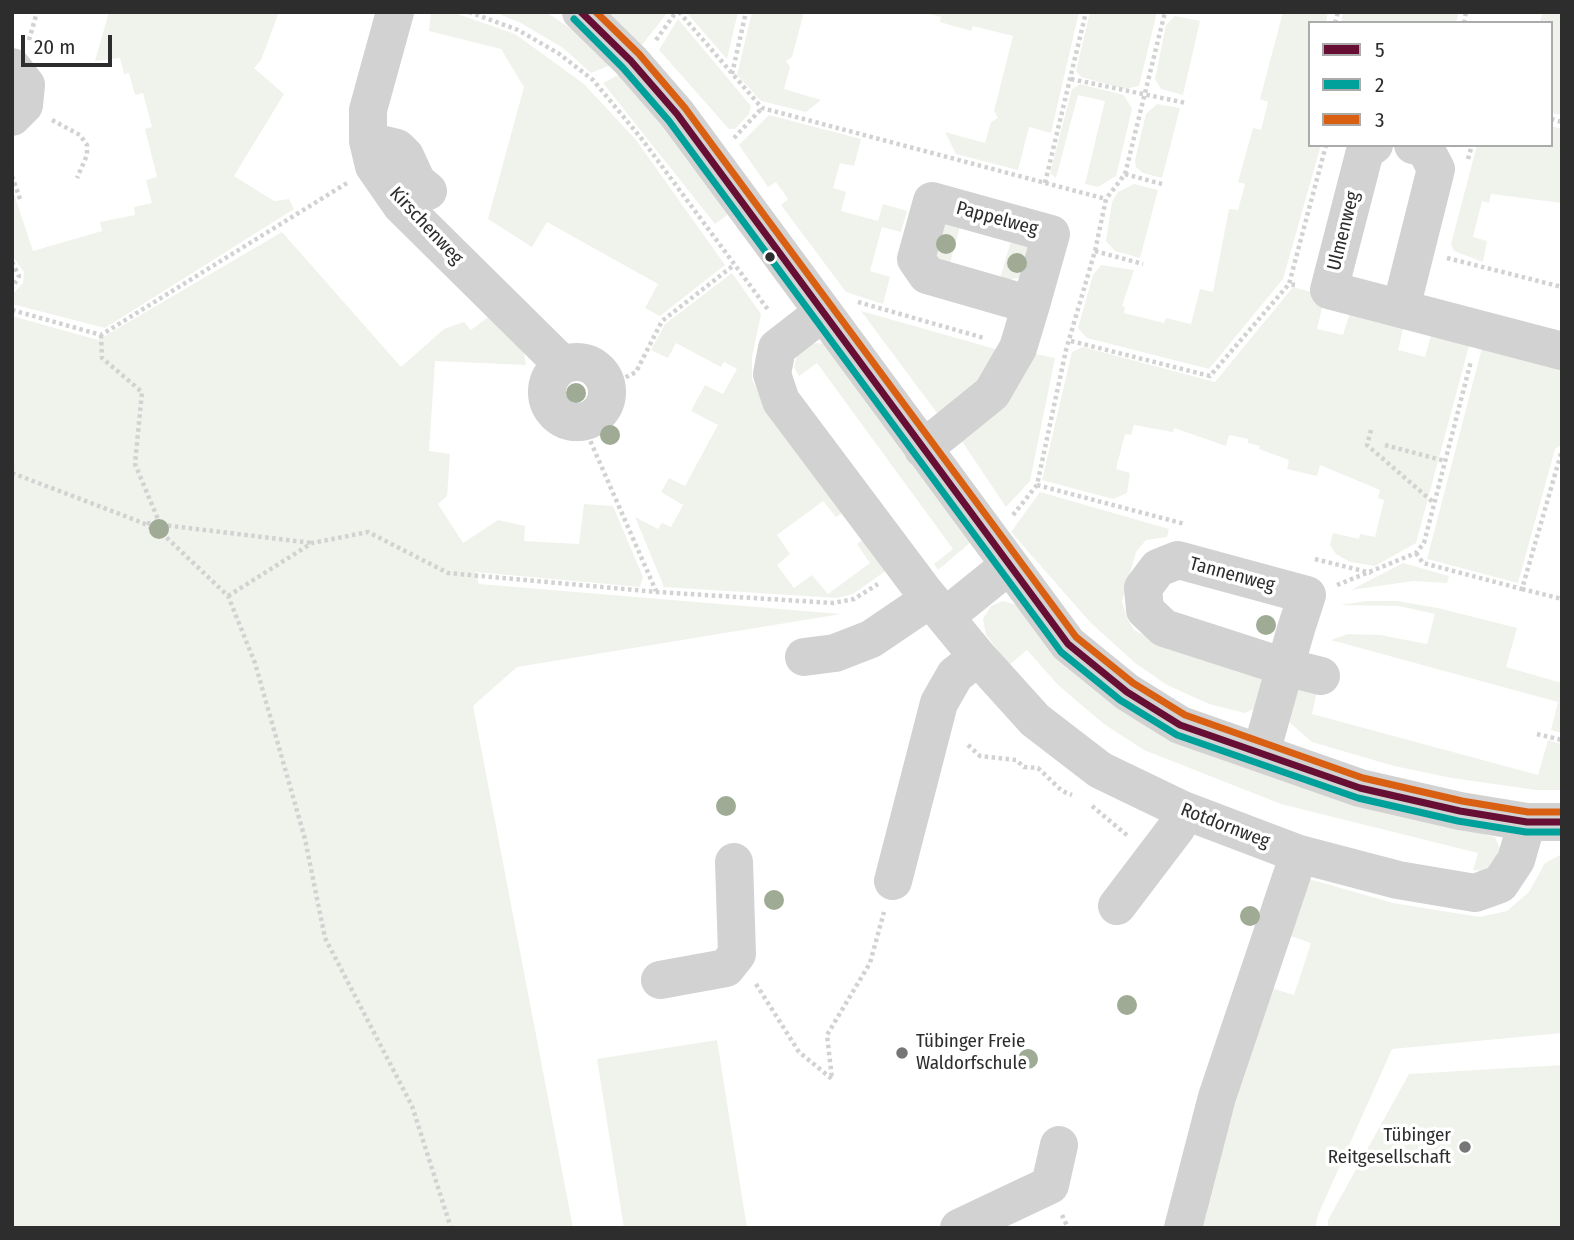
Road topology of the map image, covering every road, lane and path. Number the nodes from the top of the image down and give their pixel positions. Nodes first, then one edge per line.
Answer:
1 (395, 12) edge
2 (580, 12) edge
3 (678, 12) edge
4 (746, 12) edge
5 (1086, 12) edge
6 (1165, 12) edge
7 (650, 49) dead end
8 (12, 67) edge
9 (732, 75) junction
10 (1071, 79) junction
11 (1147, 96) junction
12 (1186, 103) dead end
13 (762, 108) junction
14 (18, 111) edge
15 (730, 143) dead end
16 (1370, 147) edge
17 (1420, 147) edge
18 (1472, 147) edge
19 (371, 153) junction
20 (1466, 170) dead end
21 (1125, 174) junction
22 (12, 176) edge
23 (77, 178) dead end
24 (1045, 183) junction
25 (1162, 184) dead end
26 (428, 191) dead end
27 (20, 199) dead end
28 (1106, 199) junction
29 (1448, 244) dead end
30 (1095, 251) junction
31 (12, 262) edge
32 (1143, 264) dead end
33 (734, 265) dead end
34 (1289, 284) dead end
35 (1562, 287) edge
36 (12, 288) edge
37 (1031, 305) dead end
38 (1401, 308) junction
39 (12, 310) edge
40 (821, 313) junction
41 (1474, 326) junction
42 (101, 335) junction
43 (1071, 341) junction
44 (1017, 348) junction
45 (1066, 350) junction
46 (1562, 351) edge
47 (563, 365) junction
48 (607, 387) junction
49 (582, 422) junction
50 (1371, 430) dead end
51 (1385, 445) dead end
52 (923, 449) junction
53 (1562, 450) edge
54 (1445, 461) junction
55 (12, 473) edge
56 (1434, 503) junction
57 (143, 523) junction
58 (163, 526) junction
59 (165, 536) junction
60 (313, 543) junction
61 (998, 552) junction
62 (1416, 553) junction
63 (905, 567) junction
64 (1522, 589) junction
65 (657, 592) junction
66 (1307, 595) junction
67 (228, 596) junction
68 (1562, 599) edge
69 (937, 608) junction
70 (804, 657) dead end
71 (978, 657) junction
72 (1303, 672) junction
73 (1537, 734) dead end
74 (1562, 740) edge
75 (968, 746) dead end
76 (1261, 753) junction
77 (1078, 796) dead end
78 (1088, 803) dead end
79 (1183, 810) junction
80 (1544, 822) edge
81 (1299, 854) junction
82 (1152, 860) junction
83 (734, 862) dead end
84 (893, 881) joint
85 (1117, 906) dead end
86 (737, 954) junction
87 (660, 980) dead end
88 (1059, 1146) dead end
89 (451, 1228) edge
90 (959, 1228) edge
91 (1183, 1228) edge

1 - 19 street
2 - 40 street
3 - 7 path
3 - 9 path
4 - 9 path
5 - 10 path
6 - 11 path
8 - 14 street
9 - 13 path
10 - 11 path
10 - 24 path
11 - 12 path
11 - 21 path
13 - 15 path
13 - 24 path
14 - 23 path
16 - 38 street, Ulmenweg
17 - 38 street
18 - 20 path
19 - 26 street
19 - 42 path
19 - 47 street, Kirschenweg
21 - 25 path
21 - 28 path
22 - 27 path
24 - 28 path
28 - 30 path
29 - 35 path
30 - 32 path
30 - 43 path
31 - 36 path
33 - 48 path
34 - 43 path
37 - 44 street
38 - 41 street, Ulmenweg
39 - 42 path
40 - 44 path
40 - 52 street
40 - 63 street, Rotdornweg
41 - 46 street, Ulmenweg
41 - 54 path
42 - 58 path
43 - 45 path
44 - 45 path
44 - 52 street
45 - 61 path
47 - 48 street
47 - 49 street
48 - 49 street
49 - 65 path
50 - 56 path
51 - 54 path
52 - 61 street
53 - 64 path
54 - 56 path
55 - 57 path
56 - 62 path
57 - 58 path
57 - 59 path
58 - 59 path
58 - 60 path
59 - 67 path
60 - 65 path
60 - 67 path
61 - 69 street
61 - 76 street
62 - 64 path
62 - 66 path
63 - 65 path
63 - 69 street, Rotdornweg
64 - 68 path
66 - 72 street
66 - 72 street, Tannenweg
67 - 89 path
69 - 70 street
69 - 71 street, Rotdornweg
71 - 79 street, Rotdornweg
71 - 84 street
72 - 76 street
73 - 74 path
75 - 77 path
76 - 80 street
78 - 82 path
79 - 81 street, Rotdornweg
79 - 82 street
80 - 81 street, Rotdornweg
81 - 91 street
82 - 85 street
83 - 86 street
84 - 86 path
86 - 87 street
88 - 90 street

